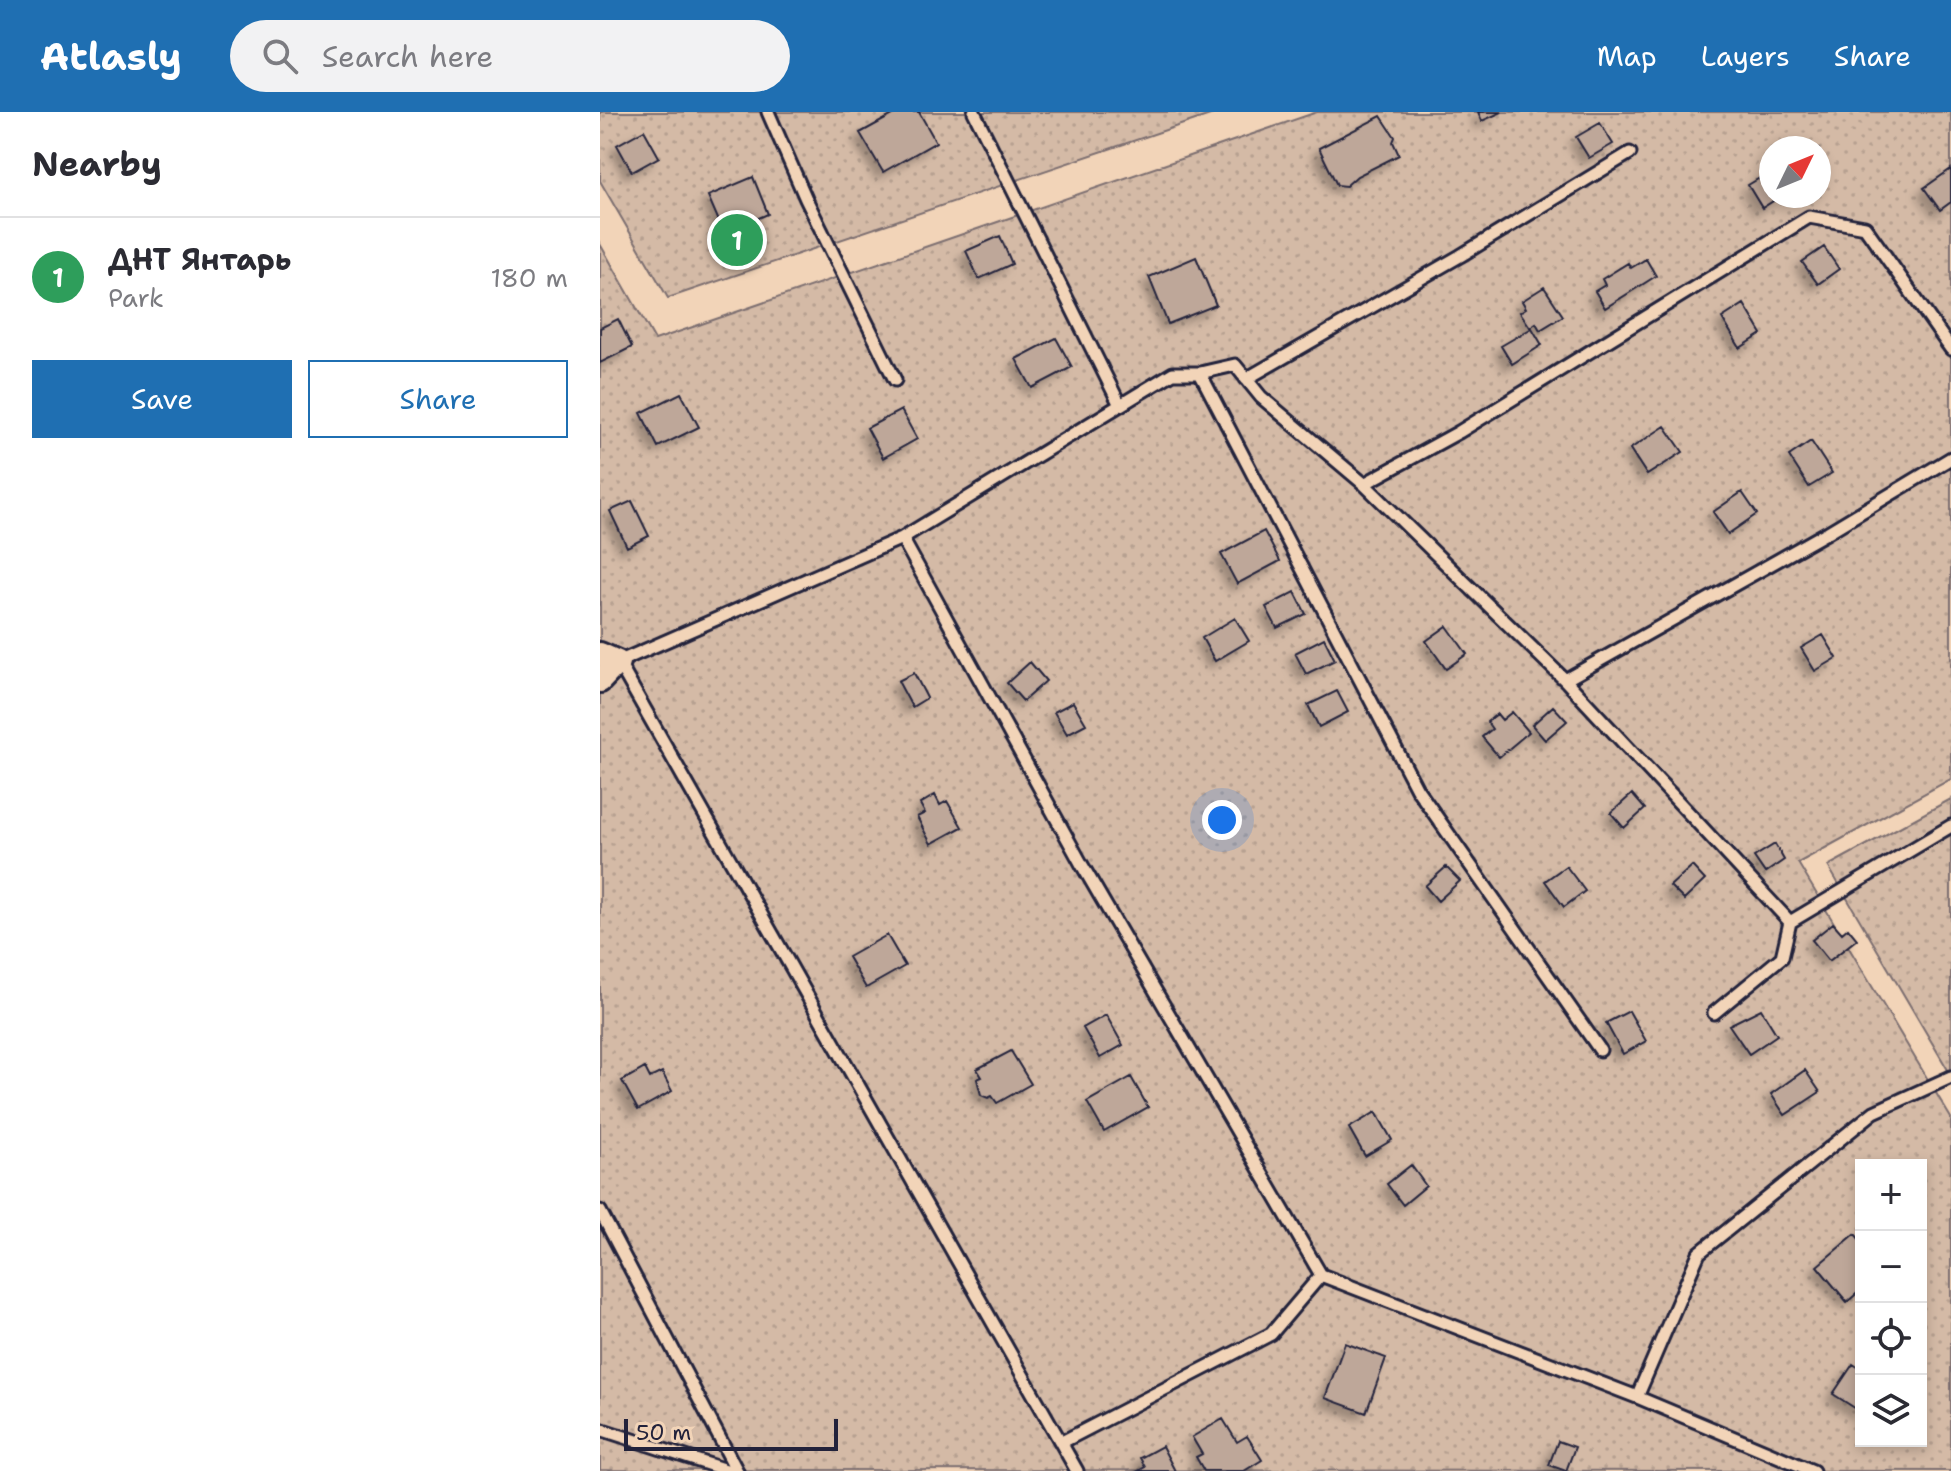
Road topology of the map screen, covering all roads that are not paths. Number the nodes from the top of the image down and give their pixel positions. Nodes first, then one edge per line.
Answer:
1 (768, 112) edge
2 (974, 112) edge
3 (1630, 153) dead end
4 (1951, 349) edge
5 (1200, 373) junction
6 (1246, 379) junction
7 (895, 380) dead end
8 (1120, 405) junction
9 (1951, 458) edge
10 (1364, 484) junction
11 (902, 538) junction
12 (609, 658) edge
13 (1565, 680) junction
14 (600, 681) edge
15 (1951, 826) edge
16 (1790, 922) junction
17 (1714, 1013) dead end
18 (1600, 1050) dead end
19 (1951, 1077) edge
20 (600, 1211) edge
21 (1321, 1275) junction
22 (1637, 1397) junction
23 (600, 1429) edge
24 (1062, 1442) junction
25 (1808, 1470) edge
26 (729, 1471) edge
27 (737, 1471) edge
28 (1077, 1471) edge

1 - 7 lane
2 - 8 lane
3 - 6 lane
4 - 10 lane
5 - 6 lane
5 - 8 lane
5 - 18 lane
6 - 10 lane
8 - 11 lane
9 - 13 lane
10 - 13 lane
11 - 12 lane
11 - 21 lane
12 - 14 street
12 - 24 lane
13 - 16 lane
15 - 16 lane
16 - 17 lane
19 - 22 lane
20 - 27 lane
21 - 22 lane
21 - 24 lane
22 - 25 lane
23 - 26 lane
24 - 28 lane

